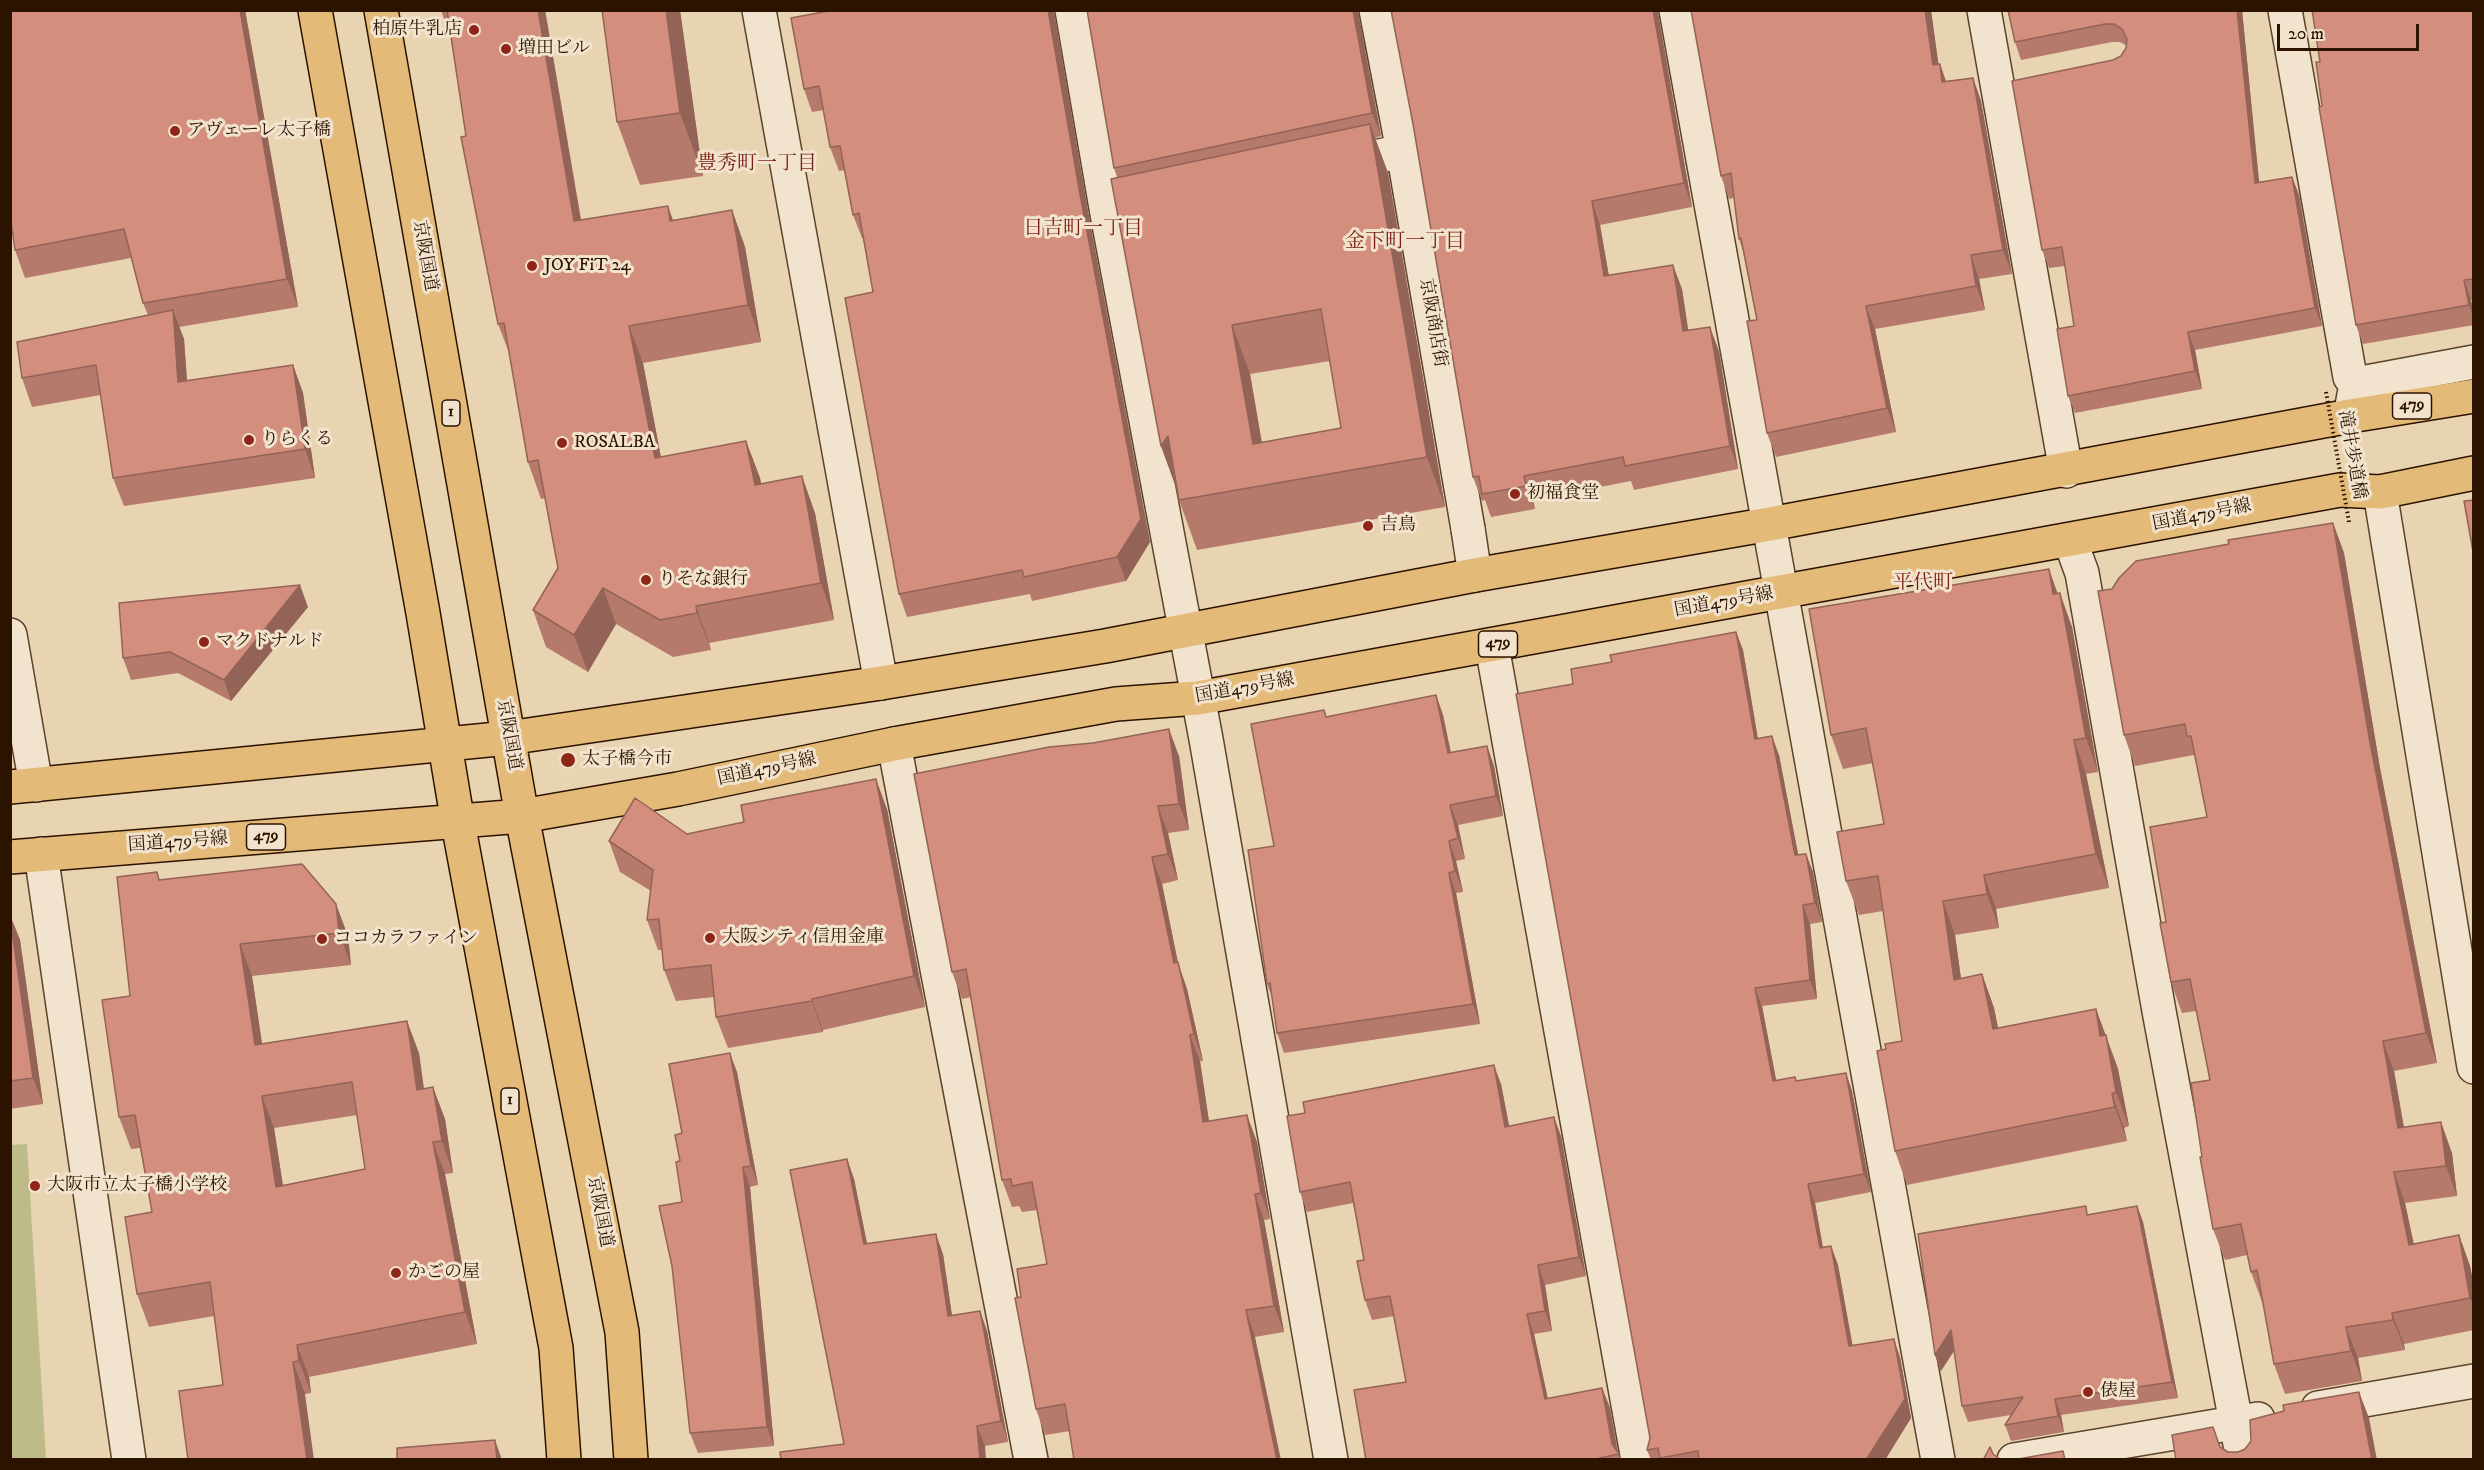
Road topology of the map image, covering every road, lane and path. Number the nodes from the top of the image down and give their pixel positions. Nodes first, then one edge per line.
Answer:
1 (315, 10) edge
2 (381, 10) edge
3 (759, 10) edge
4 (1072, 10) edge
5 (1376, 10) edge
6 (1676, 10) edge
7 (1984, 10) edge
8 (2285, 10) edge
9 (2029, 78) edge
10 (1997, 84) junction
11 (1403, 152) junction
12 (1312, 171) edge
13 (1141, 207) edge
14 (1107, 214) junction
15 (2474, 362) edge
16 (2341, 388) junction
17 (2474, 396) edge
18 (2350, 416) junction
19 (2066, 471) junction
20 (2473, 473) edge
21 (2380, 492) junction
22 (2349, 522) dead end
23 (1770, 524) junction
24 (2070, 540) junction
25 (1475, 575) junction
26 (1780, 593) junction
27 (1186, 630) junction
28 (10, 635) edge
29 (1492, 645) junction
30 (881, 683) junction
31 (1198, 698) junction
32 (508, 738) junction
33 (446, 744) junction
34 (894, 744) junction
35 (23, 786) edge
36 (522, 816) junction
37 (458, 823) junction
38 (26, 855) edge
39 (2474, 1067) edge
40 (2474, 1381) edge
41 (2236, 1423) junction
42 (129, 1460) edge
43 (564, 1460) edge
44 (631, 1460) edge
45 (1031, 1460) edge
46 (1331, 1460) edge
47 (1638, 1460) edge
48 (1938, 1460) edge
49 (2014, 1460) edge
50 (2243, 1460) edge

1 - 33 highway, 1
2 - 32 highway, 京阪国道 / 1
3 - 30 street
4 - 14 street
5 - 11 street, 京阪商店街
6 - 23 street
7 - 10 street
8 - 16 street
9 - 10 street
10 - 19 street
11 - 12 street
11 - 25 street, 京阪商店街
13 - 14 street
14 - 27 street
15 - 16 street
16 - 18 street
16 - 22 path, 滝井歩道橋, bridge
17 - 18 highway, 479
18 - 19 highway, 479
19 - 23 highway, 479
20 - 21 highway, 国道479号線 / 479
21 - 24 highway, 国道479号線 / 479
21 - 39 street
23 - 25 highway, 479
23 - 26 street
24 - 26 highway, 国道479号線 / 479
24 - 41 street
25 - 27 highway, 479
26 - 29 highway, 国道479号線 / 479
26 - 48 street
27 - 30 highway, 479
27 - 31 street
28 - 35 street
29 - 31 highway, 国道479号線 / 479
29 - 47 street
30 - 32 highway, 479
31 - 34 highway, 国道479号線 / 479
31 - 46 street
32 - 33 highway, 479
32 - 36 highway, 京阪国道 / 1
33 - 35 highway, 479
33 - 37 highway, 1
34 - 36 highway, 国道479号線 / 479
34 - 45 street
36 - 37 highway, 国道479号線 / 479
36 - 44 highway, 京阪国道 / 1
37 - 38 highway, 国道479号線 / 479
37 - 43 highway, 1
38 - 42 street
40 - 41 street
41 - 49 street
41 - 50 street

